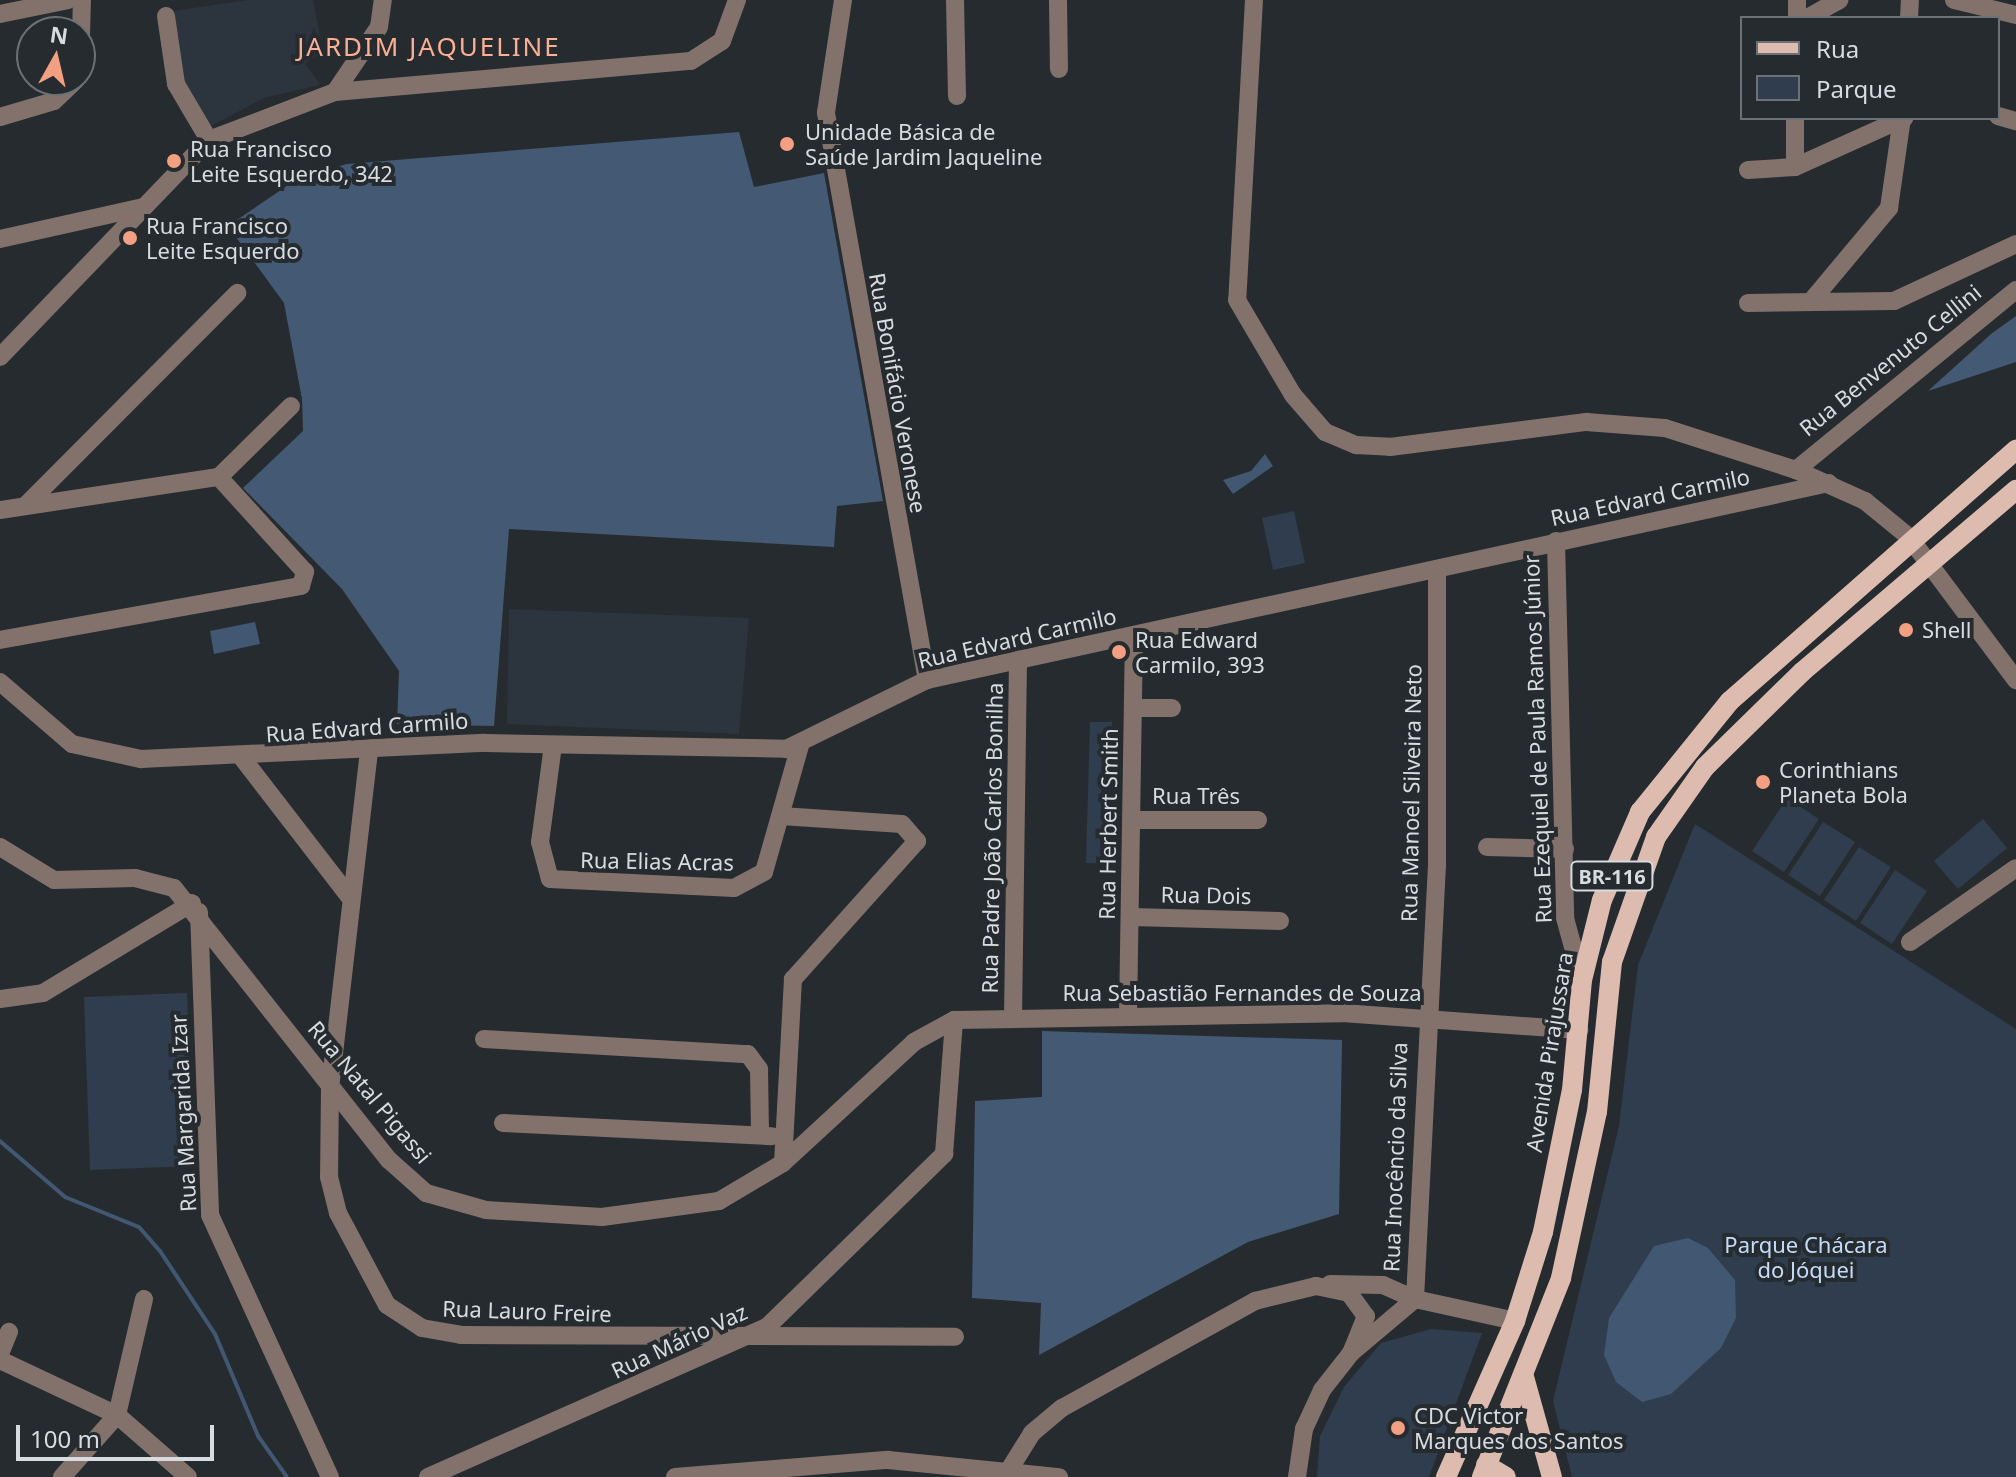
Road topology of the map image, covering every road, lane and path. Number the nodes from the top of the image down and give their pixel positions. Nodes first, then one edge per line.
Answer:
1 (68, 0) edge
2 (383, 0) edge
3 (737, 0) edge
4 (843, 0) edge
5 (955, 0) edge
6 (1058, 0) edge
7 (1254, 0) edge
8 (1839, 0) edge
9 (1954, 0) edge
10 (0, 14) edge
11 (2016, 15) edge
12 (166, 16) dead end
13 (1811, 16) edge
14 (1059, 69) dead end
15 (335, 92) junction
16 (59, 96) edge
17 (957, 96) dead end
18 (0, 117) edge
19 (1795, 120) edge
20 (1899, 120) edge
21 (1903, 120) edge
22 (209, 140) junction
23 (1795, 167) junction
24 (1748, 170) dead end
25 (143, 207) junction
26 (0, 239) edge
27 (2016, 244) edge
28 (2016, 290) edge
29 (237, 293) dead end
30 (1813, 299) junction
31 (1748, 303) dead end
32 (0, 357) edge
33 (291, 406) dead end
34 (2016, 450) edge
35 (1796, 470) junction
36 (219, 477) junction
37 (1829, 483) junction
38 (2016, 490) edge
39 (25, 506) junction
40 (0, 510) edge
41 (1909, 537) junction
42 (1556, 541) junction
43 (1930, 560) junction
44 (1437, 569) junction
45 (1134, 635) junction
46 (0, 640) edge
47 (1018, 659) junction
48 (927, 680) junction
49 (2016, 680) edge
50 (0, 682) edge
51 (1730, 701) junction
52 (1134, 708) junction
53 (1172, 708) dead end
54 (553, 745) junction
55 (800, 746) junction
56 (369, 751) junction
57 (243, 759) junction
58 (1705, 767) junction
59 (781, 816) junction
60 (1133, 820) junction
61 (1258, 820) dead end
62 (0, 847) edge
63 (1487, 847) dead end
64 (1565, 849) junction
65 (2016, 868) edge
66 (349, 896) junction
67 (196, 908) junction
68 (1131, 917) junction
69 (1280, 921) dead end
70 (1910, 942) dead end
71 (1582, 980) junction
72 (0, 999) edge
73 (1128, 1015) junction
74 (1424, 1017) junction
75 (1013, 1018) junction
76 (954, 1020) junction
77 (1579, 1030) junction
78 (484, 1039) dead end
79 (330, 1086) junction
80 (503, 1123) dead end
81 (760, 1135) junction
82 (784, 1137) junction
83 (783, 1163) junction
84 (1316, 1286) junction
85 (144, 1299) dead end
86 (1415, 1299) junction
87 (1515, 1321) junction
88 (9, 1332) dead end
89 (955, 1337) dead end
90 (749, 1341) junction
91 (1351, 1353) junction
92 (0, 1354) edge
93 (0, 1360) edge
94 (1524, 1376) junction
95 (117, 1415) junction
96 (1009, 1470) junction
97 (1484, 1471) edge
98 (62, 1477) edge
99 (188, 1477) edge
100 (330, 1477) edge
101 (428, 1477) edge
102 (675, 1477) edge
103 (1059, 1477) edge
104 (1297, 1477) edge
105 (1446, 1477) edge
106 (1506, 1477) edge
107 (1552, 1477) edge

1 - 10 street
2 - 15 street
3 - 15 street
4 - 48 street, Rua Bonifácio Veronese
5 - 17 street
6 - 14 street
7 - 35 street
8 - 13 street
9 - 11 street
12 - 22 street
15 - 22 street
16 - 18 street
19 - 23 street
20 - 23 street
21 - 30 street
22 - 25 street
23 - 24 street
25 - 26 street
25 - 32 street
27 - 30 street
28 - 35 street, Rua Benvenuto Cellini
29 - 39 street
30 - 31 street
33 - 36 street
34 - 41 main road, Avenida Pirajussara / BR-116
35 - 37 street
36 - 39 street
36 - 46 street
37 - 41 street
37 - 42 street, Rua Edvard Carmilo
38 - 43 main road, BR-116
39 - 40 street
41 - 43 street
41 - 51 main road, Avenida Pirajussara / BR-116
42 - 44 street, Rua Edvard Carmilo
42 - 64 street, Rua Ezequiel de Paula Ramos Júnior
43 - 49 street
43 - 58 main road, BR-116
44 - 45 street, Rua Edvard Carmilo
44 - 74 street, Rua Manoel Silveira Neto
45 - 47 street, Rua Edvard Carmilo
45 - 52 street, Rua Herbert Smith
47 - 48 street, Rua Edvard Carmilo
47 - 75 street, Rua Padre João Carlos Bonilha
48 - 55 street, Rua Edvard Carmilo
50 - 57 street, Rua Edvard Carmilo
51 - 58 main road
51 - 71 main road, Avenida Pirajussara / BR-116
52 - 53 street
52 - 60 street, Rua Herbert Smith
54 - 55 street, Rua Edvard Carmilo
54 - 56 street, Rua Edvard Carmilo
54 - 59 street, Rua Elias Acras
55 - 59 street, Rua Elias Acras
56 - 57 street, Rua Edvard Carmilo
56 - 66 street, Rua Lauro Freire
57 - 66 street
58 - 94 main road, BR-116
59 - 82 street
60 - 61 street, Rua Três
60 - 68 street, Rua Herbert Smith
62 - 67 street, Rua Natal Pigassi
63 - 64 street
64 - 71 street, Rua Ezequiel de Paula Ramos Júnior
65 - 70 street
66 - 79 street, Rua Lauro Freire
67 - 72 street
67 - 79 street, Rua Natal Pigassi
67 - 100 street, Rua Margarida Izar
68 - 69 street, Rua Dois
68 - 73 street, Rua Herbert Smith
71 - 77 main road, Avenida Pirajussara / BR-116
73 - 74 street, Rua Sebastião Fernandes de Souza
73 - 75 street, Rua Sebastião Fernandes de Souza
74 - 77 street, Rua Sebastião Fernandes de Souza
74 - 86 street, Rua Inocêncio da Silva
75 - 76 street, Rua Sebastião Fernandes de Souza
76 - 83 street, Rua Natal Pigassi
76 - 90 street, Rua Mário Vaz
77 - 87 main road, Avenida Pirajussara / BR-116
78 - 81 street
79 - 83 street, Rua Natal Pigassi
79 - 90 street, Rua Lauro Freire
80 - 81 street
81 - 82 street
82 - 83 street
84 - 86 street
84 - 91 street
84 - 96 street
85 - 95 street
86 - 87 street
86 - 91 street
87 - 97 main road, BR-116
87 - 105 main road, Avenida Pirajussara
88 - 92 street
89 - 90 street, Rua Lauro Freire
90 - 101 street, Rua Mário Vaz
91 - 104 street
93 - 95 street
94 - 97 main road
94 - 107 main road
95 - 98 street
95 - 99 street
96 - 102 street
96 - 103 street
97 - 106 main road

